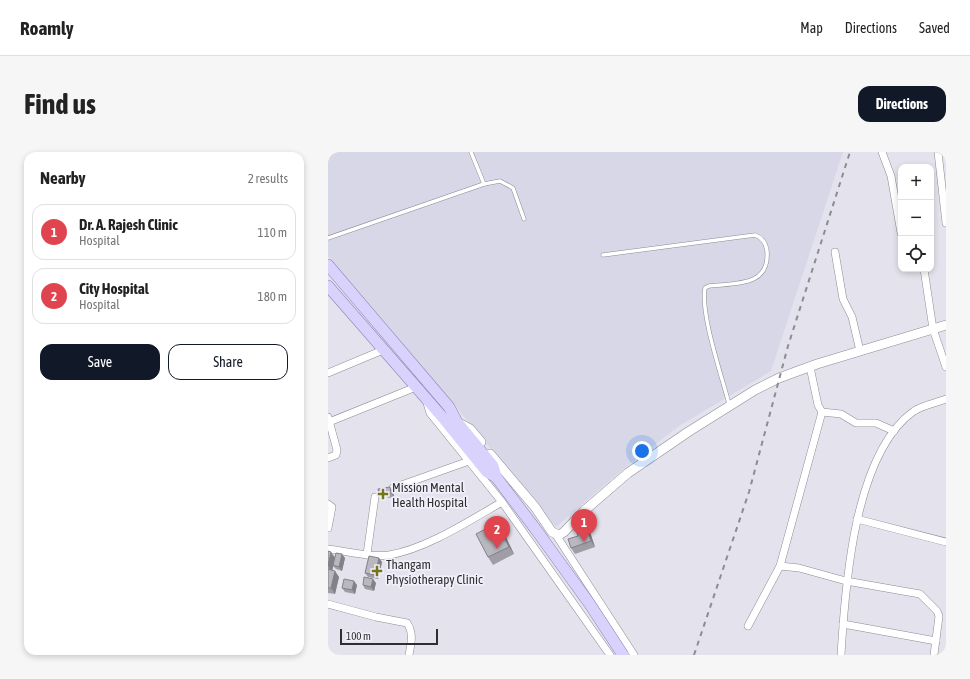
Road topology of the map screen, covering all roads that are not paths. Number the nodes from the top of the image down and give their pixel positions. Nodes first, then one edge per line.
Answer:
1 (471, 152) edge
2 (882, 152) edge
3 (938, 152) edge
4 (484, 184) junction
5 (898, 216) edge
6 (524, 219) dead end
7 (946, 223) edge
8 (328, 238) edge
9 (835, 252) dead end
10 (603, 255) dead end
11 (328, 265) edge
12 (924, 272) edge
13 (328, 286) edge
14 (946, 325) edge
15 (934, 329) junction
16 (383, 350) junction
17 (860, 351) junction
18 (810, 367) junction
19 (946, 367) edge
20 (328, 373) edge
21 (416, 387) junction
22 (425, 398) junction
23 (946, 399) edge
24 (730, 405) junction
25 (822, 412) junction
26 (329, 420) edge
27 (456, 422) junction
28 (894, 431) junction
29 (328, 458) edge
30 (469, 461) junction
31 (496, 477) junction
32 (393, 488) dead end
33 (375, 497) dead end
34 (502, 502) junction
35 (328, 504) edge
36 (857, 519) junction
37 (328, 528) edge
38 (556, 534) junction
39 (946, 542) edge
40 (328, 549) edge
41 (367, 554) junction
42 (780, 566) junction
43 (846, 581) junction
44 (594, 594) junction
45 (328, 604) edge
46 (577, 608) junction
47 (843, 624) junction
48 (748, 626) dead end
49 (936, 641) junction
50 (409, 655) edge
51 (610, 655) edge
52 (623, 655) edge
53 (634, 655) edge
54 (841, 655) edge
55 (934, 655) edge

1 - 4 lane
2 - 5 street
3 - 7 street
4 - 6 lane
4 - 8 lane
9 - 17 street
10 - 24 lane
11 - 27 main road
12 - 15 street
13 - 16 main road
14 - 15 street
15 - 17 street
15 - 19 street
16 - 20 street
16 - 21 main road
17 - 18 street
18 - 24 street
18 - 25 street
21 - 22 main road
21 - 26 street
22 - 30 street
22 - 31 main road
23 - 28 street
24 - 38 street
25 - 28 street
25 - 42 street
26 - 29 street
27 - 31 main road
27 - 38 street
28 - 36 street
30 - 32 street
30 - 34 street
31 - 52 main road, bridge
33 - 41 street
34 - 41 street
34 - 46 street
35 - 37 street
36 - 39 street
36 - 43 street
38 - 44 street
40 - 41 street
42 - 43 street
42 - 48 street
43 - 47 street
43 - 49 street
44 - 46 street
44 - 53 street
45 - 50 street
46 - 51 street
47 - 49 street
47 - 54 street
49 - 55 street

